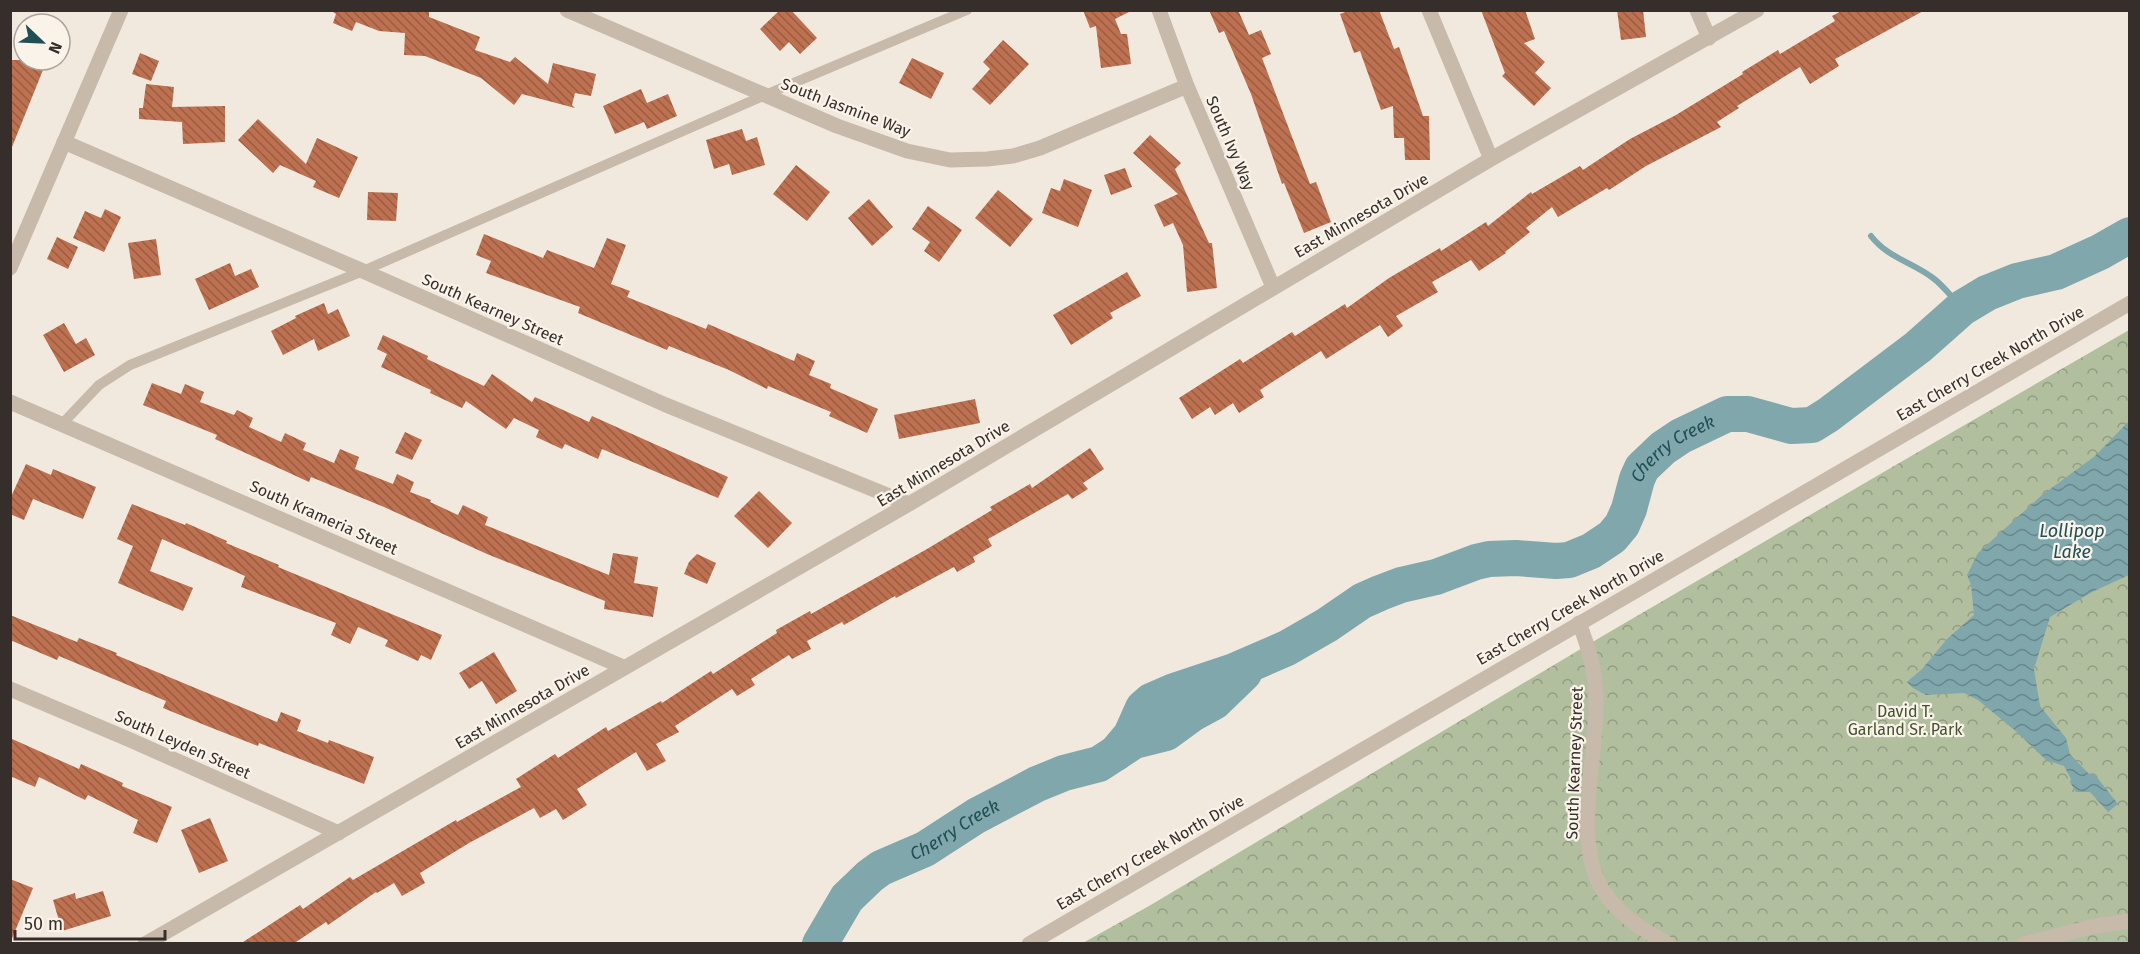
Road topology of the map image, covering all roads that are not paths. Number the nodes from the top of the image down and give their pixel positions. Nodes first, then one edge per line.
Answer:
1 (120, 10) edge
2 (567, 10) edge
3 (967, 10) edge
4 (1159, 10) edge
5 (1430, 10) edge
6 (1697, 10) edge
7 (1757, 10) edge
8 (1709, 38) junction
9 (1187, 86) junction
10 (765, 95) junction
11 (64, 142) junction
12 (1491, 159) junction
13 (10, 268) edge
14 (363, 271) junction
15 (1273, 288) junction
16 (2130, 303) edge
17 (10, 402) edge
18 (63, 423) junction
19 (909, 504) junction
20 (1579, 623) junction
21 (623, 668) junction
22 (10, 689) edge
23 (339, 833) junction
24 (2130, 921) edge
25 (145, 944) edge
26 (1029, 944) edge
27 (1668, 944) edge
28 (2024, 944) edge

1 - 11 street
2 - 10 street, South Jasmine Way
3 - 10 lane
4 - 9 street, South Ivy Way
5 - 12 street
6 - 8 street
7 - 8 street, East Minnesota Drive
8 - 12 street, East Minnesota Drive
9 - 10 street, South Jasmine Way
9 - 15 street, South Ivy Way
10 - 14 lane
11 - 13 street
11 - 14 street, South Kearney Street
12 - 15 street, East Minnesota Drive
14 - 18 lane
14 - 19 street, South Kearney Street
15 - 19 street, East Minnesota Drive
16 - 20 street, East Cherry Creek North Drive
17 - 18 street, South Krameria Street
18 - 21 street, South Krameria Street
19 - 21 street, East Minnesota Drive
20 - 26 street, East Cherry Creek North Drive
20 - 27 street, South Kearney Street
21 - 23 street, East Minnesota Drive
22 - 23 street, South Leyden Street
23 - 25 street, East Minnesota Drive
24 - 28 street

